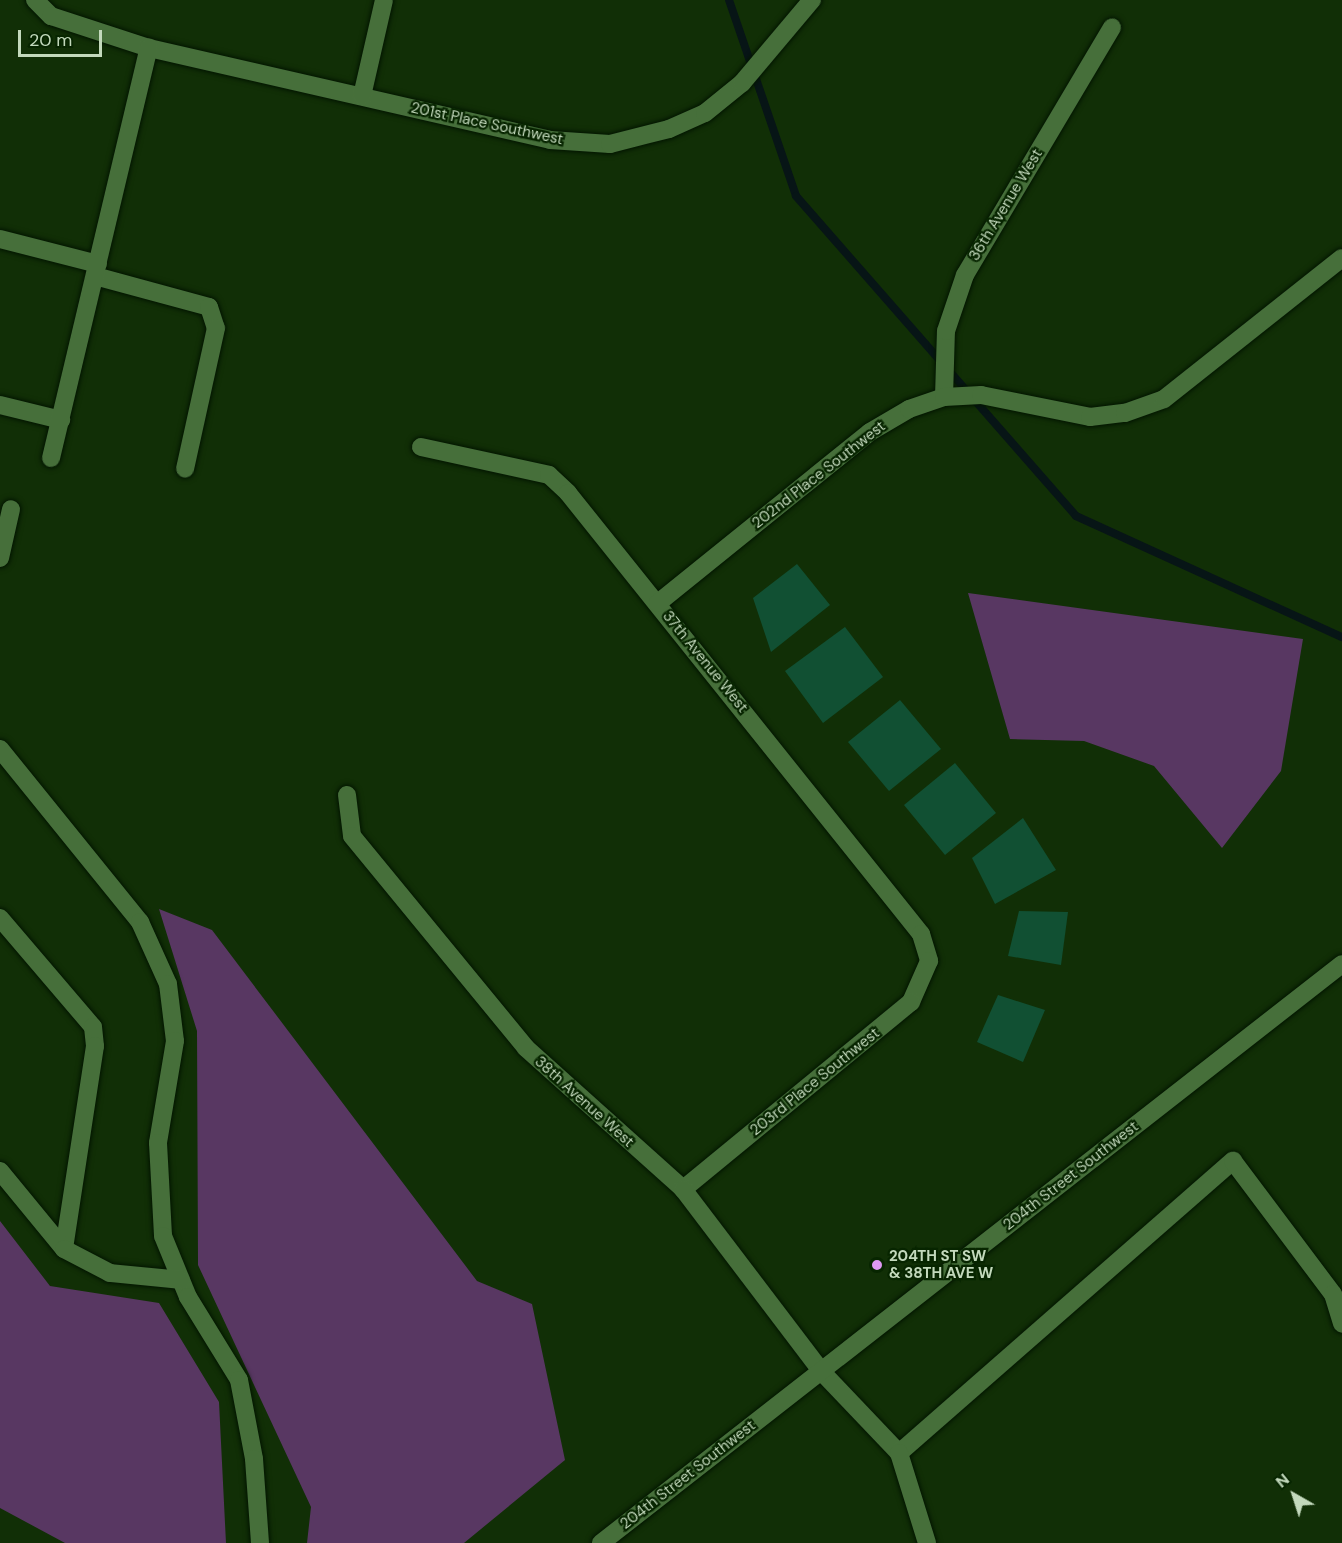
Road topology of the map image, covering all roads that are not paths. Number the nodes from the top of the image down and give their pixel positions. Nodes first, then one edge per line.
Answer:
1 (35, 0) edge
2 (384, 0) edge
3 (812, 0) edge
4 (1112, 27) dead end
5 (149, 48) junction
6 (362, 96) junction
7 (0, 239) edge
8 (1342, 258) edge
9 (96, 270) junction
10 (944, 397) junction
11 (0, 405) edge
12 (61, 420) junction
13 (421, 447) dead end
14 (51, 458) dead end
15 (185, 469) dead end
16 (11, 510) dead end
17 (0, 558) edge
18 (658, 603) junction
19 (0, 749) edge
20 (347, 795) dead end
21 (0, 918) edge
22 (929, 961) joint
23 (1342, 964) edge
24 (0, 1171) edge
25 (683, 1189) junction
26 (64, 1249) junction
27 (181, 1280) junction
28 (1342, 1324) edge
29 (821, 1371) junction
30 (899, 1453) junction
31 (260, 1543) edge
32 (601, 1543) edge
33 (927, 1543) edge

1 - 5 street, 201st Place Southwest
2 - 6 street
3 - 6 street, 201st Place Southwest
4 - 10 street, 36th Avenue West
5 - 6 street, 201st Place Southwest
5 - 9 street
7 - 9 street
8 - 10 street, 202nd Place Southwest
9 - 12 street
9 - 15 street
10 - 18 street, 202nd Place Southwest
11 - 12 street
12 - 14 street
13 - 18 street, 37th Avenue West
16 - 17 street
18 - 22 street, 37th Avenue West
19 - 27 street
20 - 25 street, 38th Avenue West
21 - 26 street
22 - 25 street, 203rd Place Southwest
23 - 29 street, 204th Street Southwest
24 - 26 street
25 - 29 street, 38th Avenue West
26 - 27 street
27 - 31 street
28 - 30 street
29 - 30 street, 38th Avenue West
29 - 32 street, 204th Street Southwest
30 - 33 street

